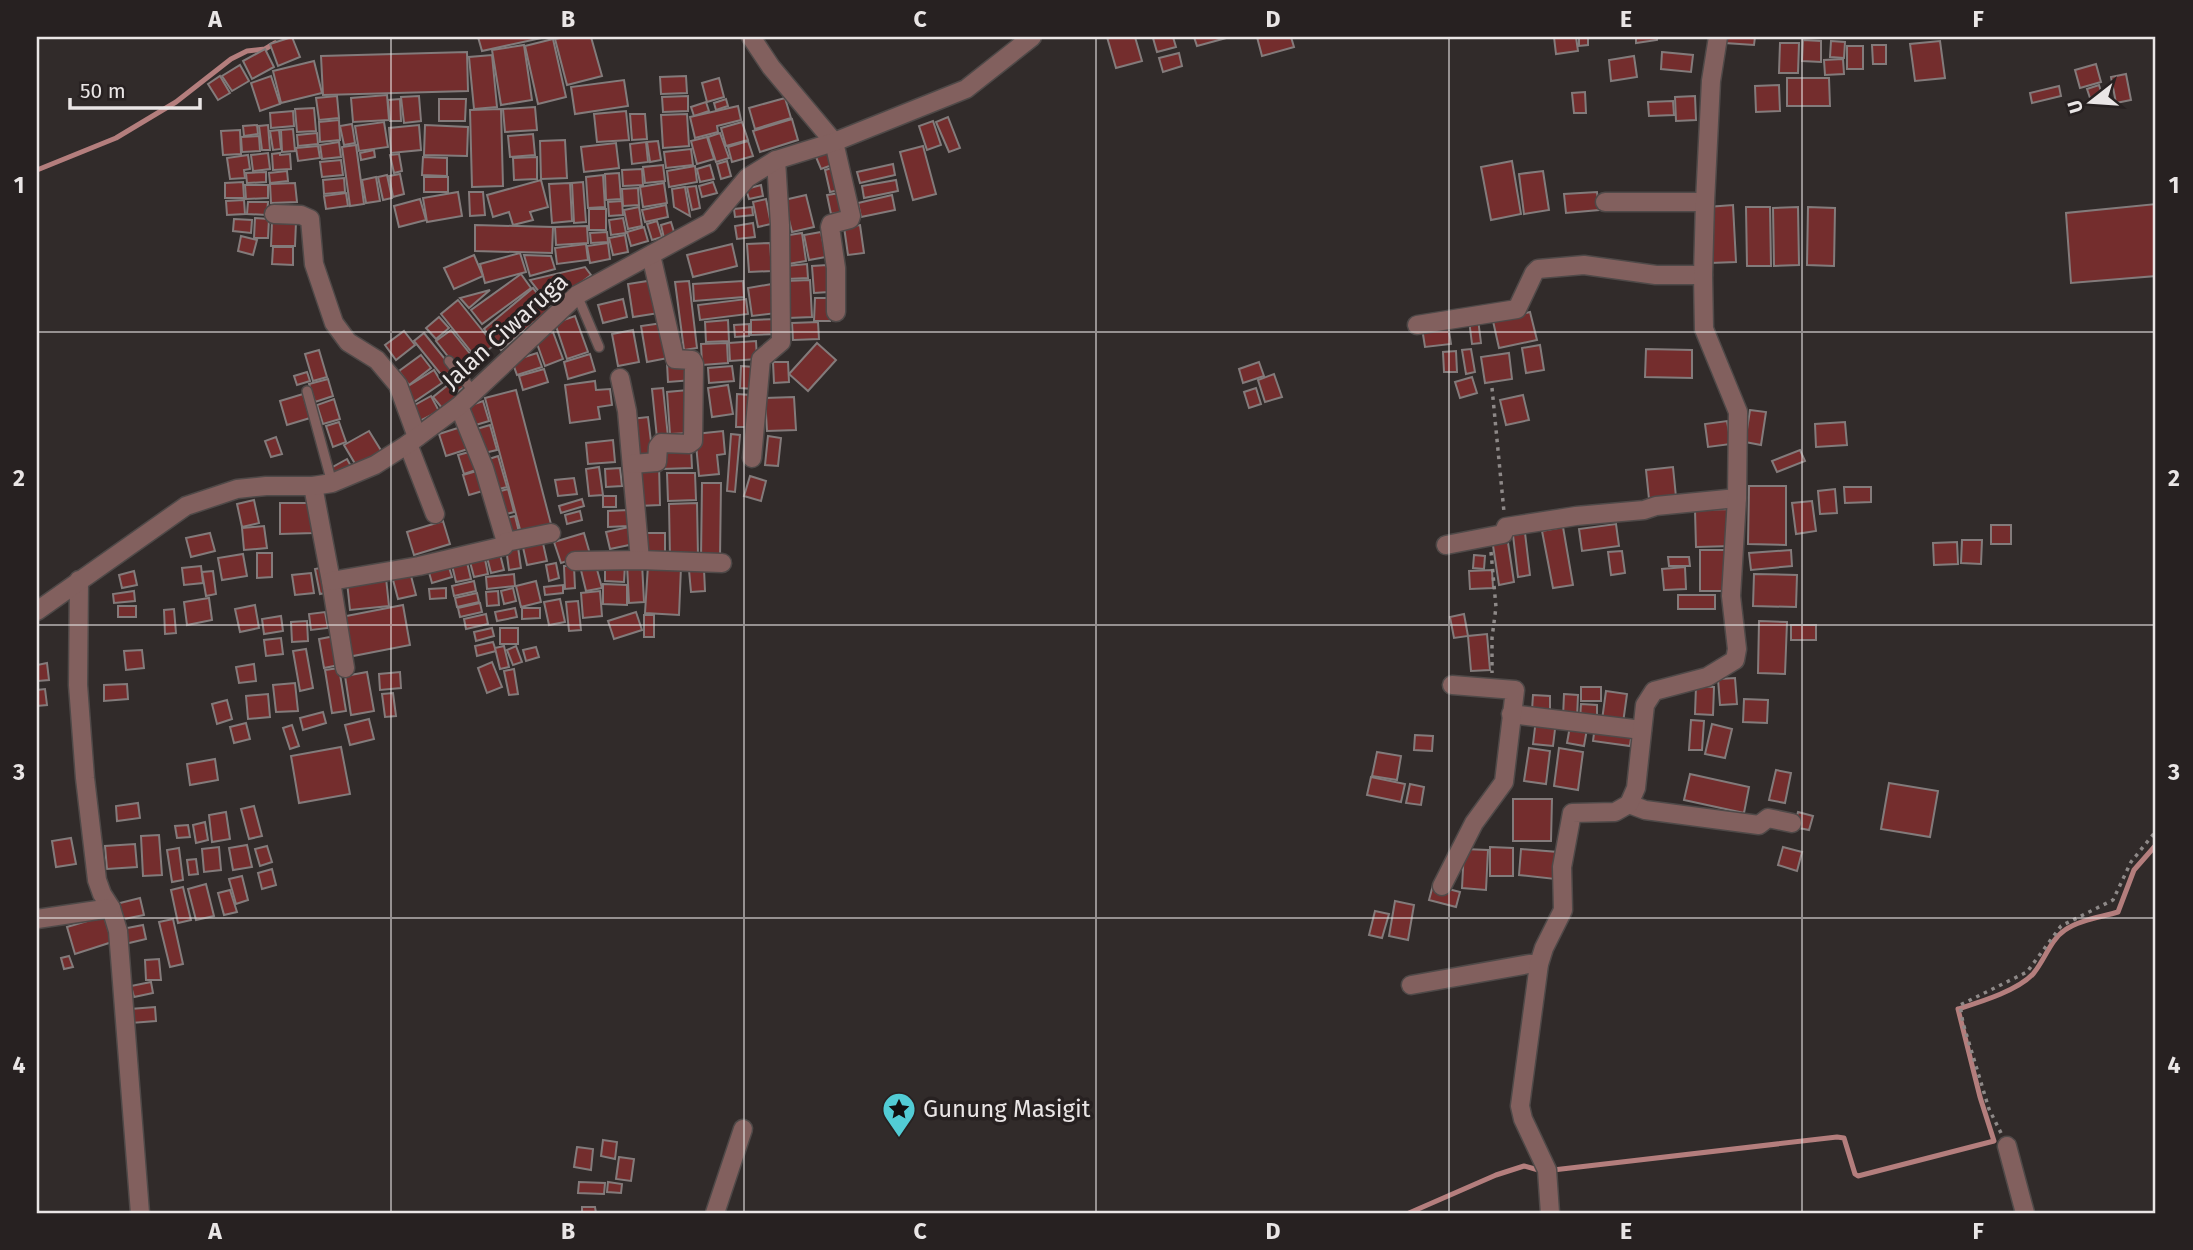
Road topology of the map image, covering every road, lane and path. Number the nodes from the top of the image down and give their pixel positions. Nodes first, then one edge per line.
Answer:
1 (751, 37) edge
2 (1032, 37) edge
3 (1718, 37) edge
4 (834, 142) junction
5 (776, 160) junction
6 (1605, 202) dead end
7 (1705, 202) junction
8 (274, 214) dead end
9 (651, 255) junction
10 (1703, 275) junction
11 (578, 295) junction
12 (836, 312) dead end
13 (1417, 325) dead end
14 (599, 348) dead end
15 (449, 361) dead end
16 (620, 378) dead end
17 (1492, 388) dead end
18 (307, 391) dead end
19 (473, 391) junction
20 (459, 407) junction
21 (413, 441) junction
22 (752, 458) dead end
23 (632, 464) junction
24 (331, 483) junction
25 (313, 486) junction
26 (1737, 498) junction
27 (435, 514) dead end
28 (1498, 532) junction
29 (551, 533) dead end
30 (506, 542) junction
31 (1447, 545) dead end
32 (640, 560) junction
33 (575, 561) dead end
34 (722, 563) dead end
35 (79, 580) junction
36 (331, 581) junction
37 (37, 611) edge
38 (345, 668) dead end
39 (1452, 685) dead end
40 (1492, 687) junction
41 (1511, 714) junction
42 (1642, 730) junction
43 (1629, 804) junction
44 (1792, 824) dead end
45 (2156, 831) edge
46 (1442, 886) dead end
47 (111, 908) junction
48 (37, 919) edge
49 (1539, 964) junction
50 (1411, 985) dead end
51 (743, 1129) dead end
52 (2007, 1146) joint
53 (140, 1213) edge
54 (715, 1213) edge
55 (1550, 1213) edge
56 (2025, 1213) edge

1 - 4 street
2 - 4 street, Jalan Ciwaruga
3 - 7 street
4 - 5 street, Jalan Ciwaruga
4 - 12 street
5 - 9 street, Jalan Ciwaruga
5 - 22 street
6 - 7 street
7 - 10 street
8 - 21 street
9 - 11 street, Jalan Ciwaruga
9 - 23 street
10 - 13 street
10 - 26 street
11 - 14 lane
11 - 19 street, Jalan Ciwaruga
15 - 19 lane
16 - 23 street
17 - 28 path
18 - 24 lane
19 - 20 street, Jalan Ciwaruga
20 - 21 street, Jalan Ciwaruga
20 - 30 street
21 - 24 street, Jalan Ciwaruga
21 - 27 street
23 - 32 street
24 - 25 street, Jalan Ciwaruga
25 - 35 street, Jalan Ciwaruga
25 - 36 street
26 - 28 street
26 - 42 street
28 - 31 street
28 - 40 path
29 - 30 street
30 - 36 street
32 - 33 street
32 - 34 street
35 - 37 street, Jalan Ciwaruga
35 - 47 street
36 - 38 street
39 - 40 street
40 - 41 street
41 - 42 street
41 - 46 street
42 - 43 street
43 - 44 street
43 - 49 street
45 - 52 path
47 - 48 street
47 - 53 street
49 - 50 street
49 - 55 street
51 - 54 street
52 - 56 street

